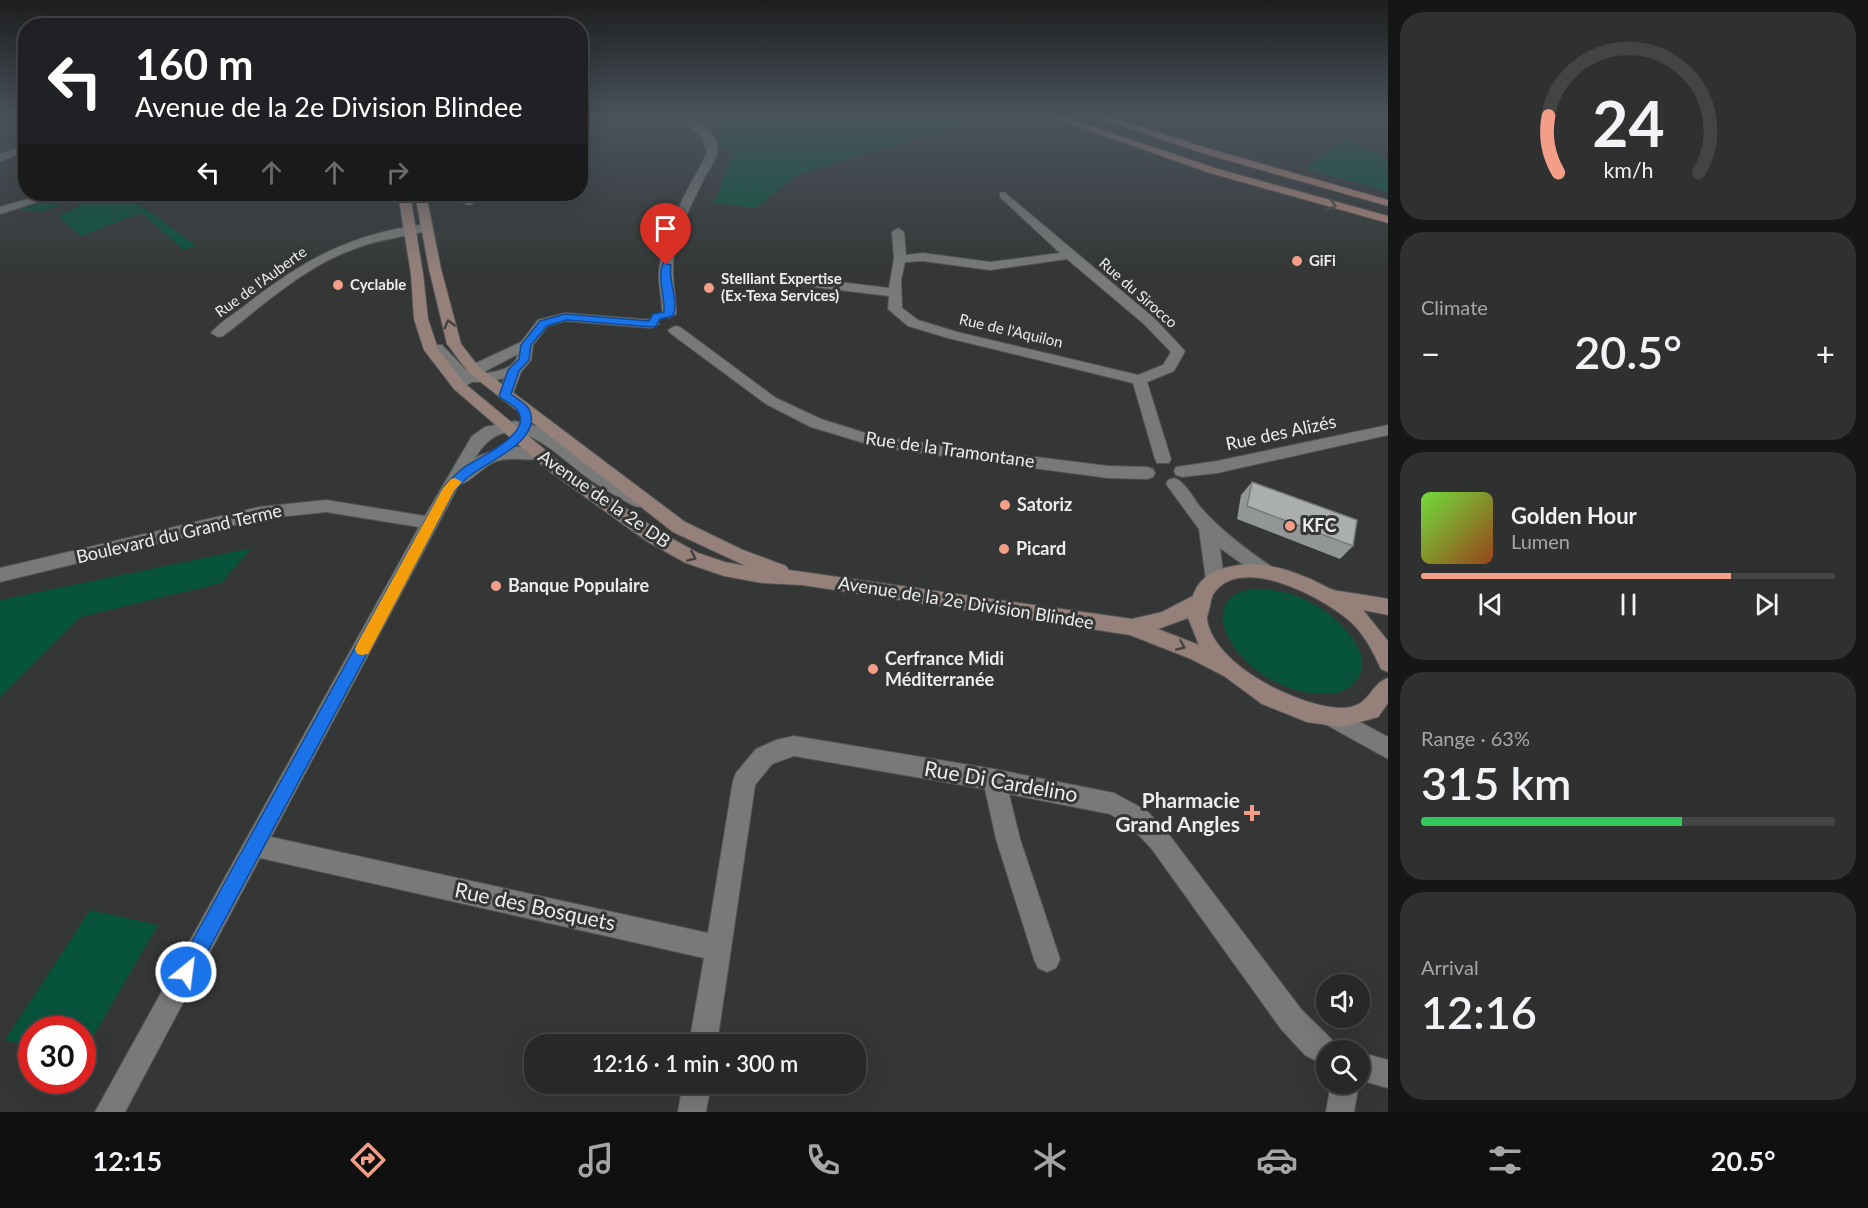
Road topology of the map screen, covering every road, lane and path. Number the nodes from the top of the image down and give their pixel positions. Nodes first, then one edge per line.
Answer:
1 (704, 169) edge
2 (1209, 169) edge
3 (1268, 169) edge
4 (1004, 195) dead end
5 (33, 201) edge
6 (405, 201) edge
7 (421, 201) edge
8 (1388, 202) edge
9 (0, 211) edge
10 (1388, 220) edge
11 (426, 228) junction
12 (409, 230) junction
13 (898, 232) dead end
14 (1069, 255) junction
15 (900, 259) junction
16 (781, 279) dead end
17 (895, 293) junction
18 (669, 314) junction
19 (652, 324) junction
20 (675, 330) junction
21 (218, 333) dead end
22 (426, 336) joint
23 (526, 345) junction
24 (460, 354) junction
25 (497, 358) junction
26 (514, 370) junction
27 (471, 379) junction
28 (1139, 380) junction
29 (505, 396) junction
30 (483, 407) junction
31 (523, 409) junction
32 (516, 430) junction
33 (1388, 430) edge
34 (478, 440) junction
35 (497, 454) junction
36 (540, 454) junction
37 (1162, 459) junction
38 (1147, 473) junction
39 (1178, 478) junction
40 (449, 488) junction
41 (660, 514) junction
42 (431, 523) junction
43 (1208, 529) junction
44 (1266, 572) junction
45 (0, 575) edge
46 (802, 578) junction
47 (1215, 580) junction
48 (1331, 596) junction
49 (1199, 602) junction
50 (1388, 607) edge
51 (1131, 627) junction
52 (1387, 653) edge
53 (1228, 669) junction
54 (1387, 694) edge
55 (1332, 717) junction
56 (1388, 749) edge
57 (994, 780) junction
58 (256, 845) junction
59 (718, 948) junction
60 (1047, 959) dead end
61 (705, 1034) edge
62 (1316, 1046) edge
63 (1370, 1069) edge
64 (1388, 1074) edge
65 (695, 1094) edge
66 (1344, 1094) edge
67 (110, 1112) edge
68 (692, 1112) edge
69 (1340, 1112) edge

1 - 18 street
2 -> 10 main road
3 - 8 main road
4 - 14 street, Rue du Sirocco
5 - 9 street
6 - 12 main road
7 - 11 main road
11 - 12 street, Rue de l'Auberte
24 -> 11 main road
12 - 21 street, Rue de l'Auberte
12 - 22 main road
13 - 15 street
14 - 15 street
14 - 28 street, Rue du Sirocco
15 - 17 street
16 - 17 street
17 - 28 street, Rue de l'Aquilon
18 - 19 street
18 - 20 street
19 - 20 street
19 - 23 street
20 - 38 street, Rue de la Tramontane
22 - 27 street
23 - 25 street
23 - 26 street
24 - 25 street
24 - 27 main road
25 - 27 street
26 - 27 street
26 - 29 street
27 - 29 main road
27 - 30 main road
28 - 37 street
29 - 31 main road
30 - 32 main road
30 - 34 street
31 - 32 street
31 - 41 main road
32 - 34 street
32 - 35 street
32 - 36 main road, Avenue de la 2e DB
32 - 41 street
33 - 39 street, Rue des Alizés
34 - 40 street
35 - 36 street
35 - 40 street
36 -> 46 main road, Avenue de la 2e DB
37 - 38 street
37 - 39 street
38 - 39 street, Rue de la Tramontane
39 - 43 street
40 - 42 street
41 - 46 main road, Avenue de la 2e DB
42 - 45 street, Boulevard du Grand Terme
42 - 58 street
43 - 44 street
43 - 47 street
44 - 47 main road
44 - 48 main road
46 - 51 main road, Avenue de la 2e Division Blindee
47 - 49 main road
48 - 50 main road
48 - 52 main road
49 - 51 main road, Avenue de la 2e Division Blindee
49 - 53 main road
51 -> 53 main road, Avenue de la 2e Division Blindee
53 - 55 main road
54 - 55 main road
55 - 56 street
57 - 59 street, Rue Di Cardelino
57 - 60 street
57 - 62 street, Rue Di Cardelino
58 - 59 street, Rue des Bosquets
58 - 67 street
59 - 61 street
63 - 64 street
65 - 68 street
66 - 69 street

